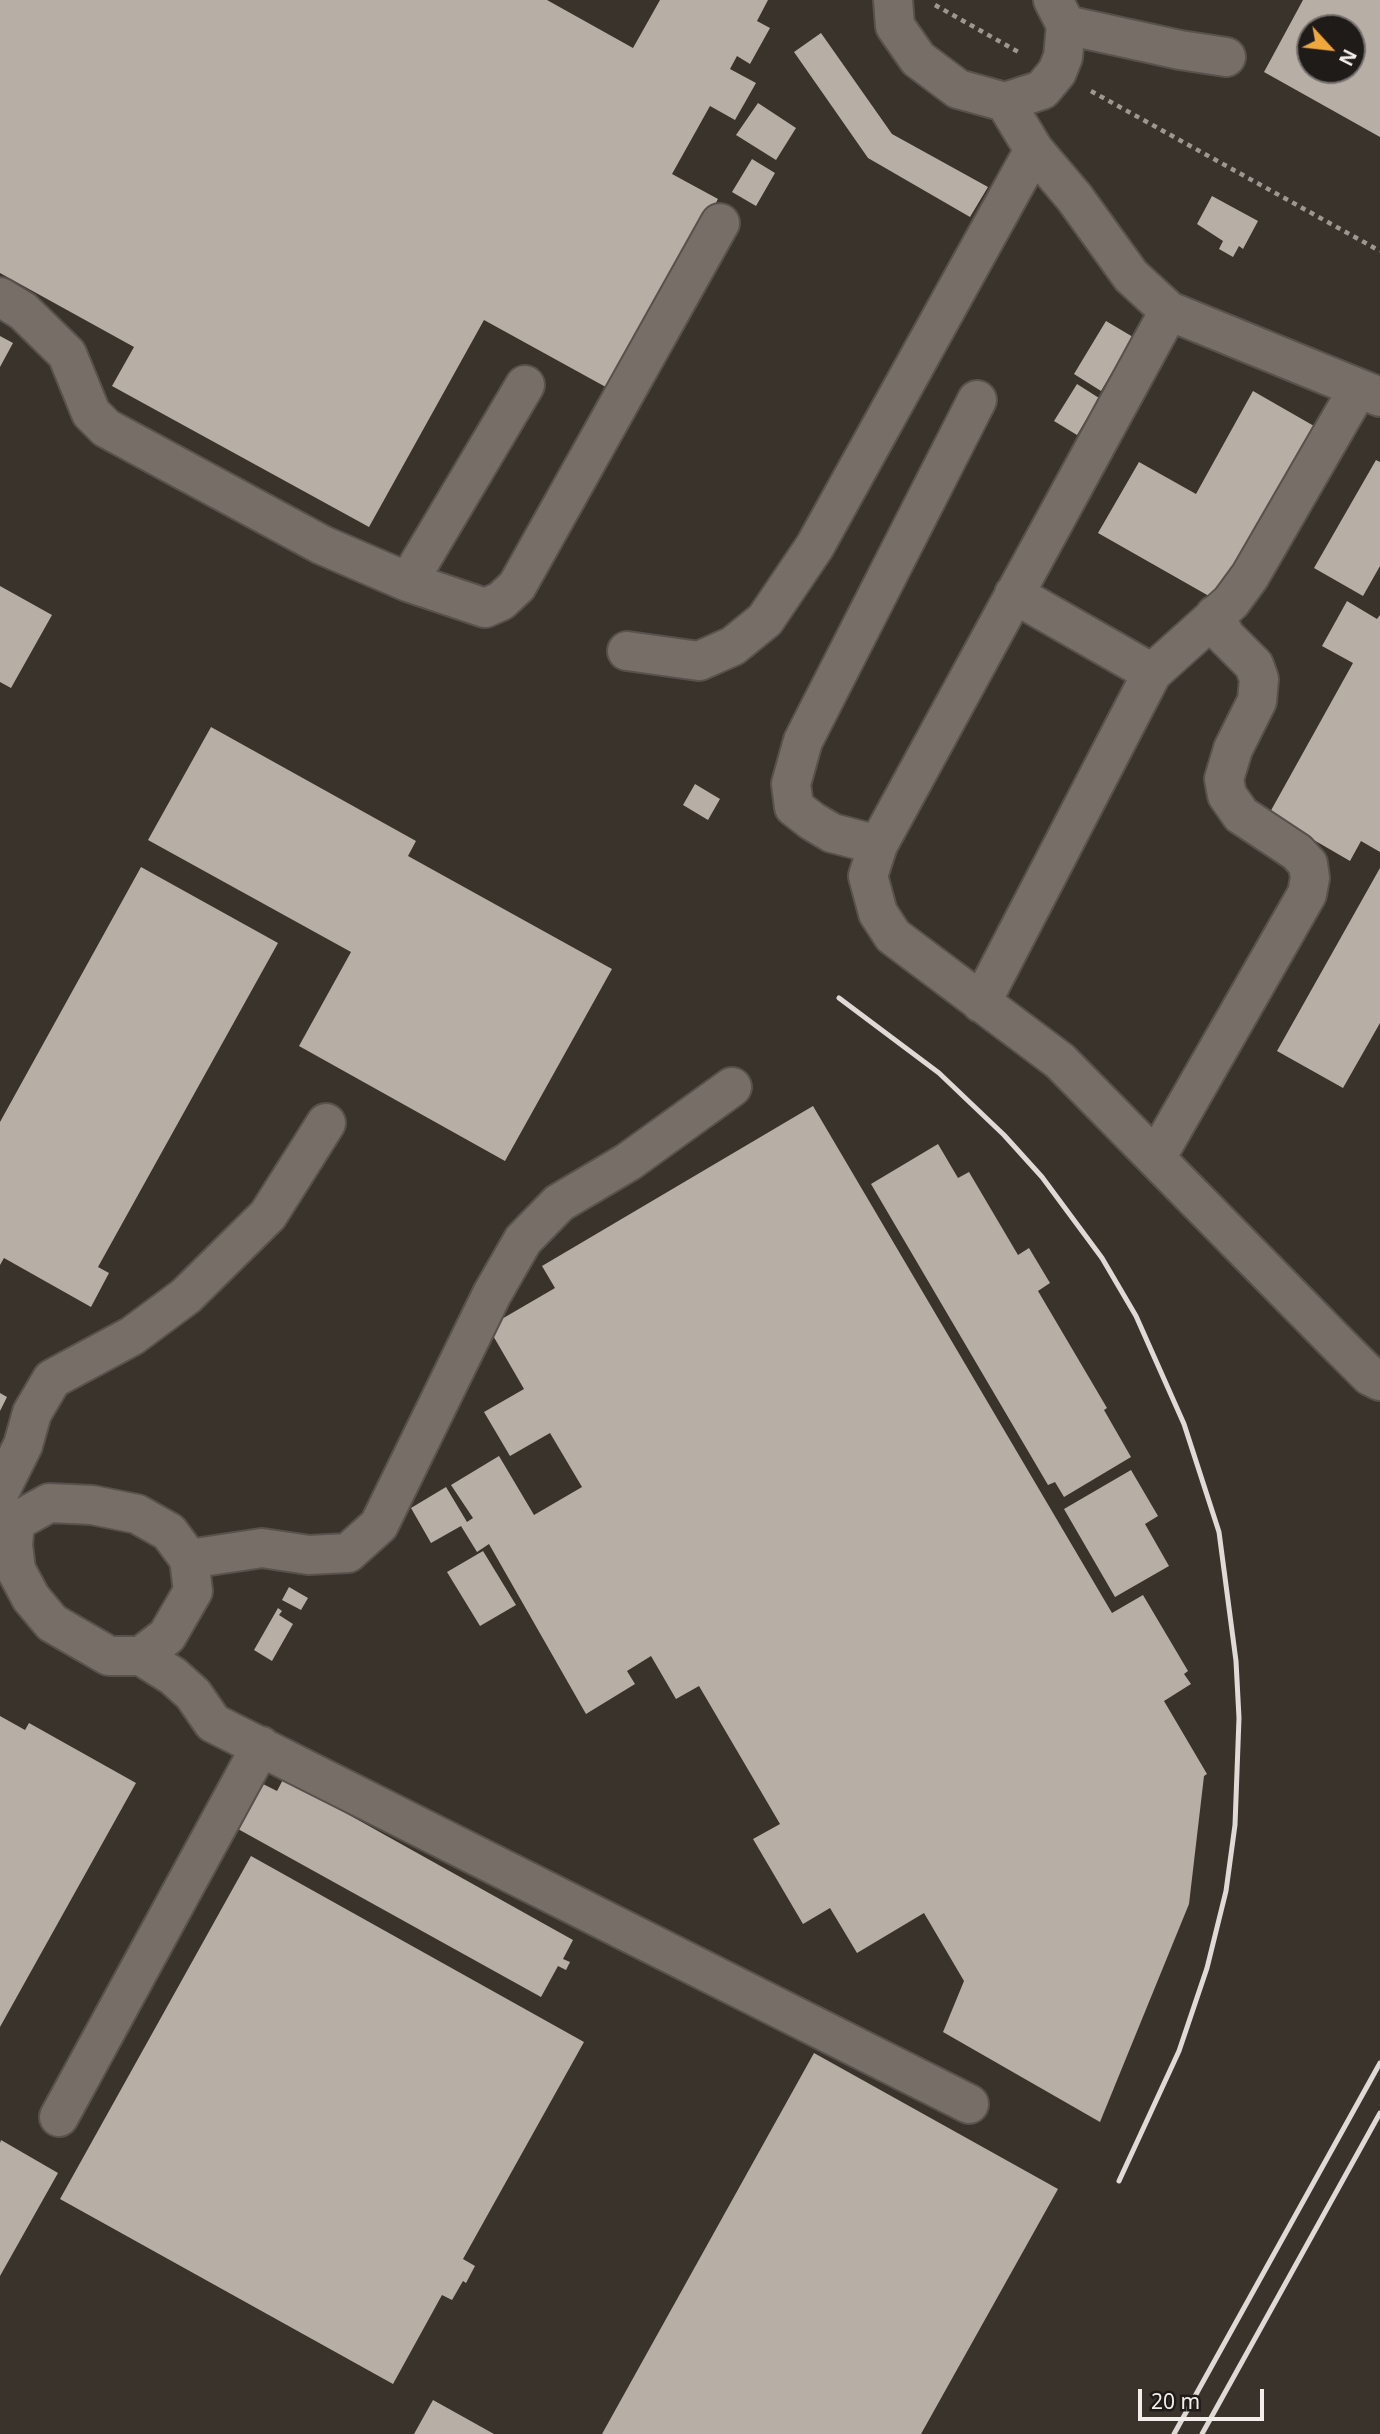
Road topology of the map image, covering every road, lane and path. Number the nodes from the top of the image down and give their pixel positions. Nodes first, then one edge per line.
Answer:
1 (893, 0) edge
2 (925, 0) edge
3 (1060, 13) edge
4 (1226, 57) dead end
5 (1057, 72) junction
6 (1005, 102) junction
7 (1034, 150) junction
8 (720, 223) dead end
9 (1380, 251) edge
10 (0, 297) edge
11 (1169, 311) junction
12 (525, 385) dead end
13 (1369, 393) edge
14 (977, 401) dead end
15 (408, 582) junction
16 (1014, 594) junction
17 (1214, 615) junction
18 (627, 651) dead end
19 (1152, 673) junction
20 (878, 845) junction
21 (981, 1003) junction
22 (732, 1087) dead end
23 (326, 1123) dead end
24 (1156, 1158) junction
25 (1380, 1381) edge
26 (5, 1509) edge
27 (189, 1559) junction
28 (141, 1656) junction
29 (261, 1746) junction
30 (969, 2104) dead end
31 (59, 2117) dead end

1 - 6 street
2 - 5 path
3 - 4 street
3 - 5 street
5 - 6 street
5 - 9 path
6 - 7 street
7 - 11 street
7 - 18 street
8 - 15 street
10 - 15 street
11 - 13 street
11 - 16 street
12 - 15 street
13 - 17 street
14 - 20 street
16 - 19 street
16 - 20 street
17 - 19 street
17 - 24 street
19 - 21 street
20 - 21 street
21 - 24 street
22 - 27 street
23 - 26 street
24 - 25 street
26 - 27 street
26 - 28 street
27 - 28 street
28 - 29 street
29 - 30 street
29 - 31 street

